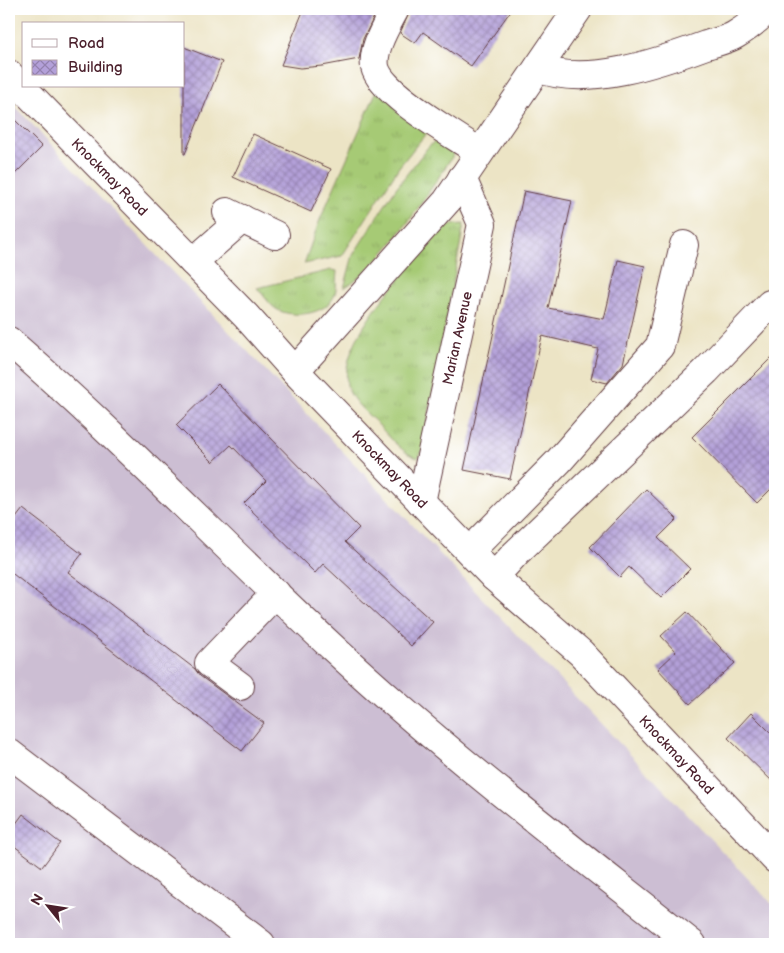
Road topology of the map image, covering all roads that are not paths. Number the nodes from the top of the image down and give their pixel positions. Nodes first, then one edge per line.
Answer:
1 (395, 9) edge
2 (578, 9) edge
3 (768, 9) edge
4 (538, 68) junction
5 (9, 74) edge
6 (22, 87) edge
7 (23, 88) edge
8 (479, 152) junction
9 (462, 178) junction
10 (275, 235) dead end
11 (684, 245) dead end
12 (193, 262) junction
13 (775, 303) edge
14 (9, 341) edge
15 (295, 371) junction
16 (421, 502) junction
17 (470, 551) junction
18 (494, 577) junction
19 (276, 593) junction
20 (240, 686) dead end
21 (9, 753) edge
22 (775, 858) edge
23 (261, 944) edge
24 (692, 944) edge

1 - 8 street
2 - 4 street
3 - 4 street
4 - 8 street
5 - 6 street, Knockmay Road
7 - 12 street, Knockmay Road
8 - 9 street
9 - 15 street
9 - 16 street, Marian Avenue
10 - 12 street
11 - 17 street
12 - 15 street, Knockmay Road
13 - 18 street
14 - 19 street
15 - 16 street, Knockmay Road
16 - 17 street, Knockmay Road
17 - 18 street, Knockmay Road
18 - 22 street, Knockmay Road
19 - 20 street
19 - 24 street
21 - 23 street

